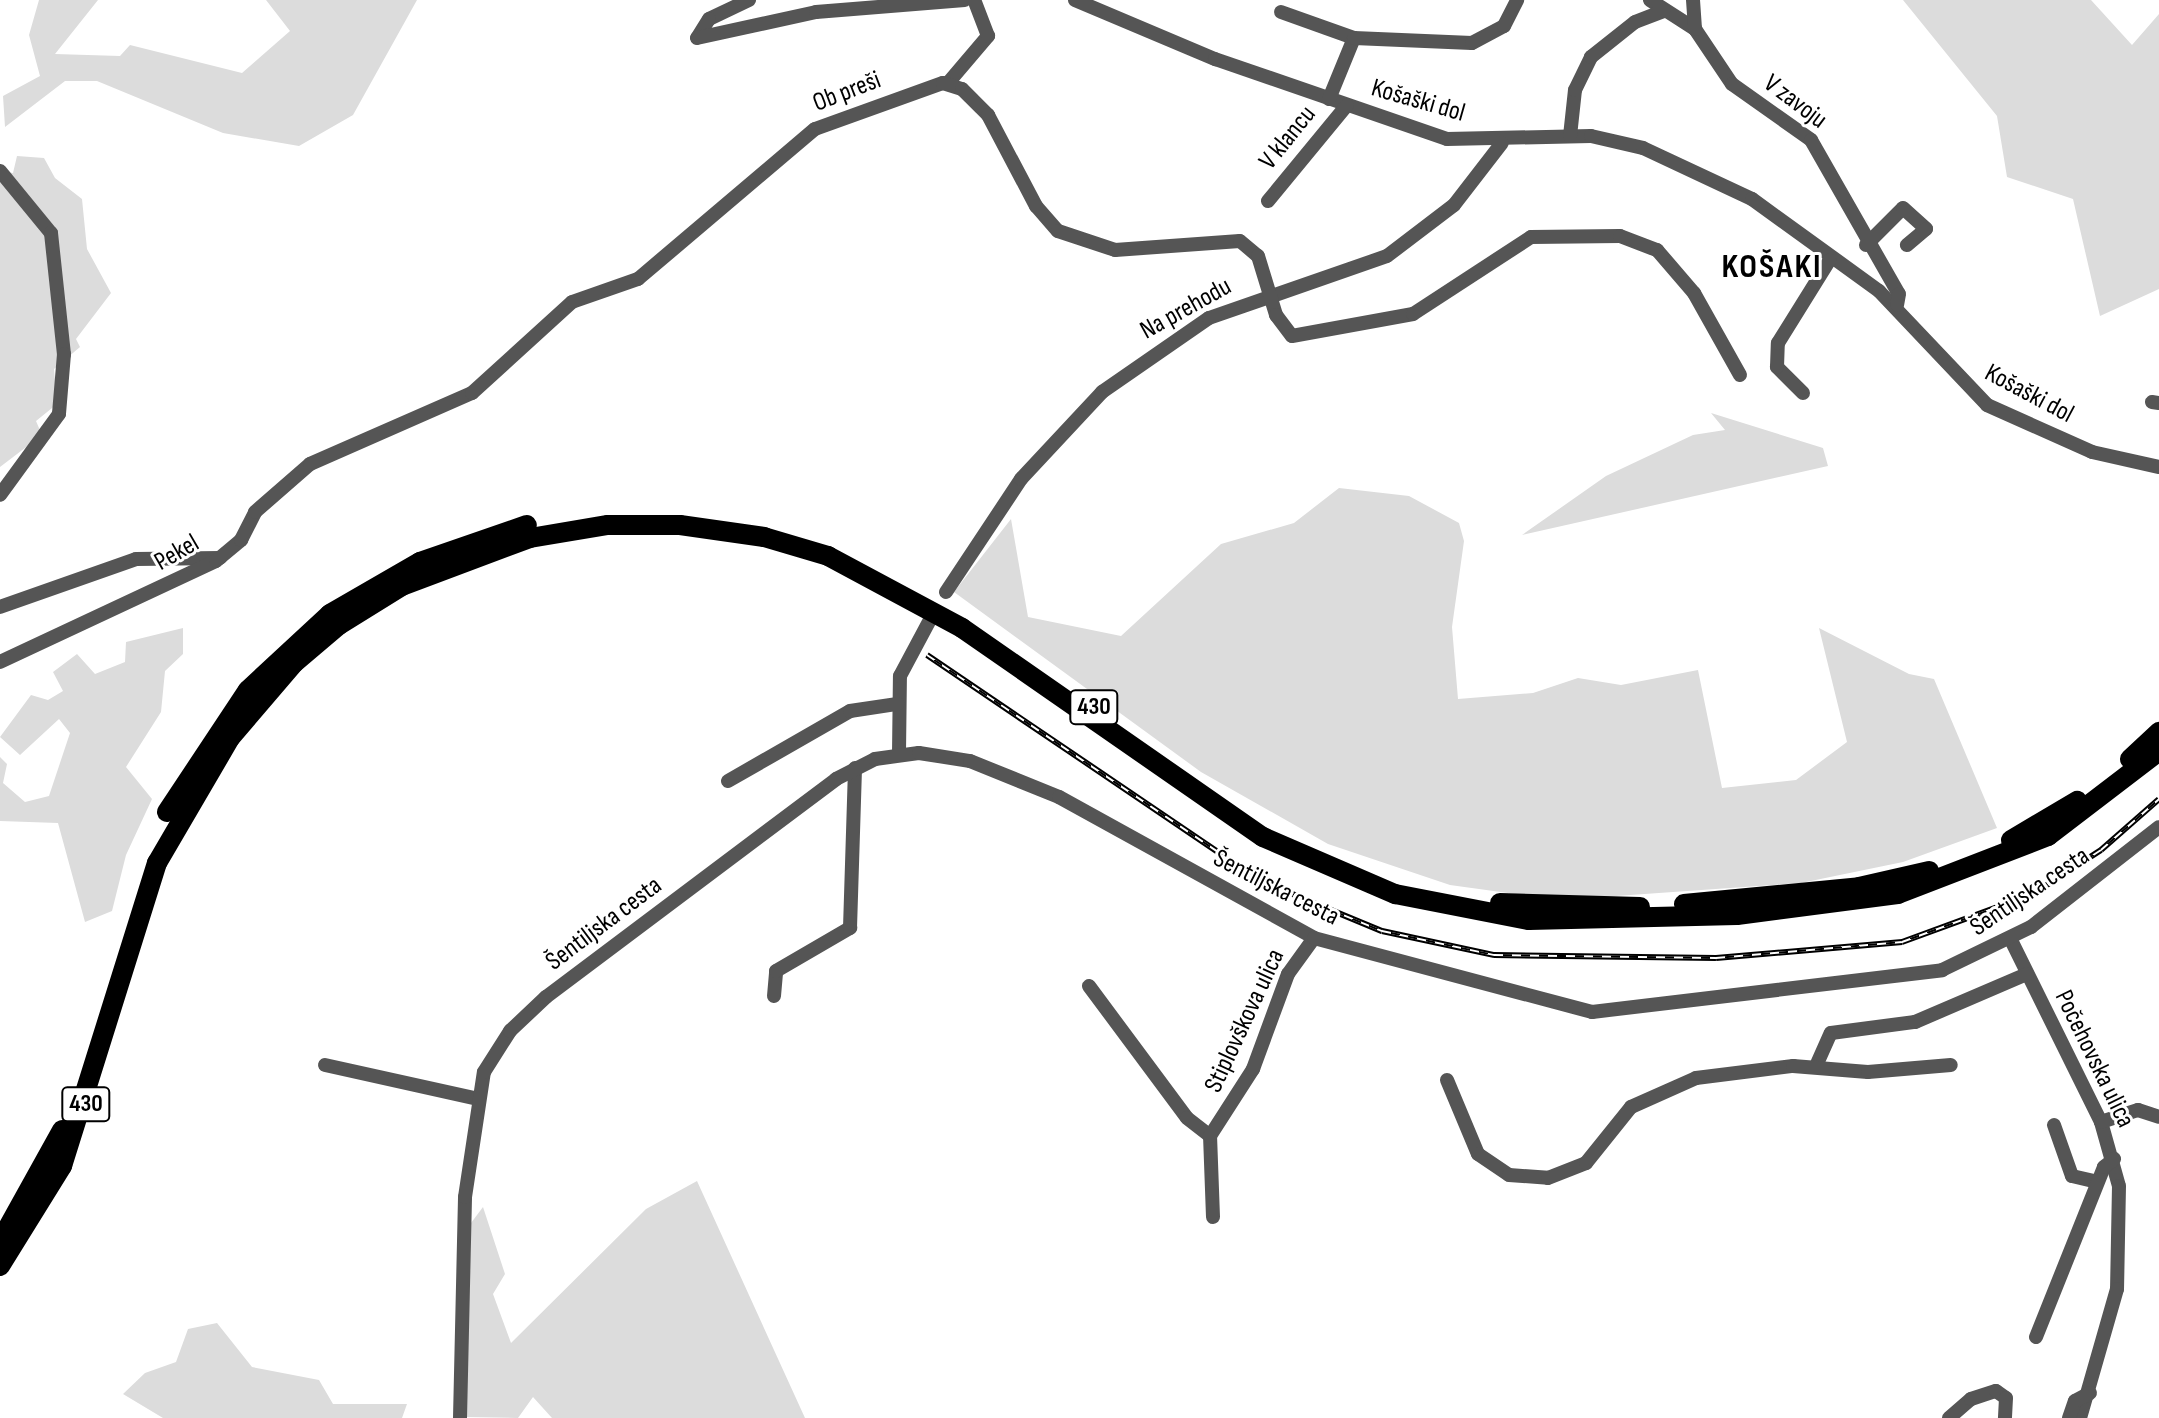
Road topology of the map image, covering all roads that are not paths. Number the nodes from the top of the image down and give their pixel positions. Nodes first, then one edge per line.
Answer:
1 (749, 0) edge
2 (965, 0) edge
3 (974, 0) edge
4 (1075, 0) edge
5 (1517, 0) edge
6 (1650, 0) edge
7 (1693, 0) edge
8 (1664, 11) junction
9 (1281, 12) dead end
10 (1695, 29) junction
11 (1354, 38) junction
12 (948, 83) junction
13 (1329, 99) junction
14 (1347, 105) junction
15 (1570, 136) junction
16 (1502, 143) junction
17 (0, 171) edge
18 (1268, 201) dead end
19 (1866, 245) junction
20 (1907, 245) dead end
21 (1829, 261) junction
22 (1269, 294) junction
23 (1897, 305) junction
24 (1740, 375) dead end
25 (1803, 393) dead end
26 (2159, 467) edge
27 (0, 495) edge
28 (221, 558) junction
29 (946, 592) dead end
30 (0, 607) edge
31 (931, 618) dead end
32 (0, 662) edge
33 (897, 704) junction
34 (2159, 732) edge
35 (2159, 751) edge
36 (899, 753) junction
37 (855, 768) junction
38 (728, 781) dead end
39 (2159, 827) edge
40 (149, 867) junction
41 (1314, 938) junction
42 (2011, 940) junction
43 (2027, 974) junction
44 (1089, 986) dead end
45 (774, 996) dead end
46 (325, 1065) dead end
47 (1951, 1065) dead end
48 (1816, 1066) junction
49 (1447, 1080) dead end
50 (474, 1098) junction
51 (2159, 1117) edge
52 (2101, 1122) junction
53 (2054, 1125) dead end
54 (1210, 1136) junction
55 (2114, 1159) junction
56 (2097, 1182) junction
57 (1213, 1217) dead end
58 (0, 1239) edge
59 (0, 1266) edge
60 (2036, 1337) dead end
61 (2090, 1393) junction
62 (460, 1418) edge
63 (1949, 1418) edge
64 (2005, 1418) edge
65 (2069, 1418) edge
66 (2080, 1418) edge

1 - 2 street
3 - 12 street
4 - 13 street, Košaški dol
5 - 11 street
6 - 8 street, V zavoju
7 - 10 street, V zavoju
8 - 10 street, V zavoju
8 - 15 street
9 - 11 street
10 - 19 street, V zavoju
11 - 13 street
12 - 22 street
12 - 28 street, Ob preši
13 - 14 street, Košaški dol
14 - 16 street, Košaški dol
14 - 18 street, V klancu
15 - 16 street, Košaški dol
15 - 21 street, Košaški dol
16 - 22 street, Na prehodu
17 - 27 street
19 - 20 street
19 - 23 street, V zavoju
21 - 23 street, Košaški dol
21 - 25 street
22 - 24 street
22 - 29 street, Na prehodu
23 - 26 street, Košaški dol
28 - 30 street, Pekel
28 - 32 street, Pekel
31 - 33 street
33 - 36 street
33 - 38 street
34 - 40 highway, 430
35 - 40 highway, 430
36 - 37 street, Šentiljska cesta
36 - 41 street, Šentiljska cesta
37 - 45 street
37 - 50 street, Šentiljska cesta
39 - 42 street, Šentiljska cesta
40 - 58 highway, 430
40 - 59 highway, 430
41 - 42 street, Šentiljska cesta
41 - 54 street, Stiplovškova ulica
42 - 43 street, Počehovska ulica
43 - 48 street
43 - 52 street, Počehovska ulica
44 - 54 street
46 - 50 street
47 - 48 street
48 - 49 street
50 - 62 street, Šentiljska cesta
51 - 52 street
52 - 55 street, Počehovska ulica
53 - 56 street
54 - 57 street
55 - 56 street
55 - 61 street, Počehovska ulica
56 - 60 street
61 - 65 street, Počehovska ulica
61 - 66 street, Počehovska ulica
63 - 64 street

